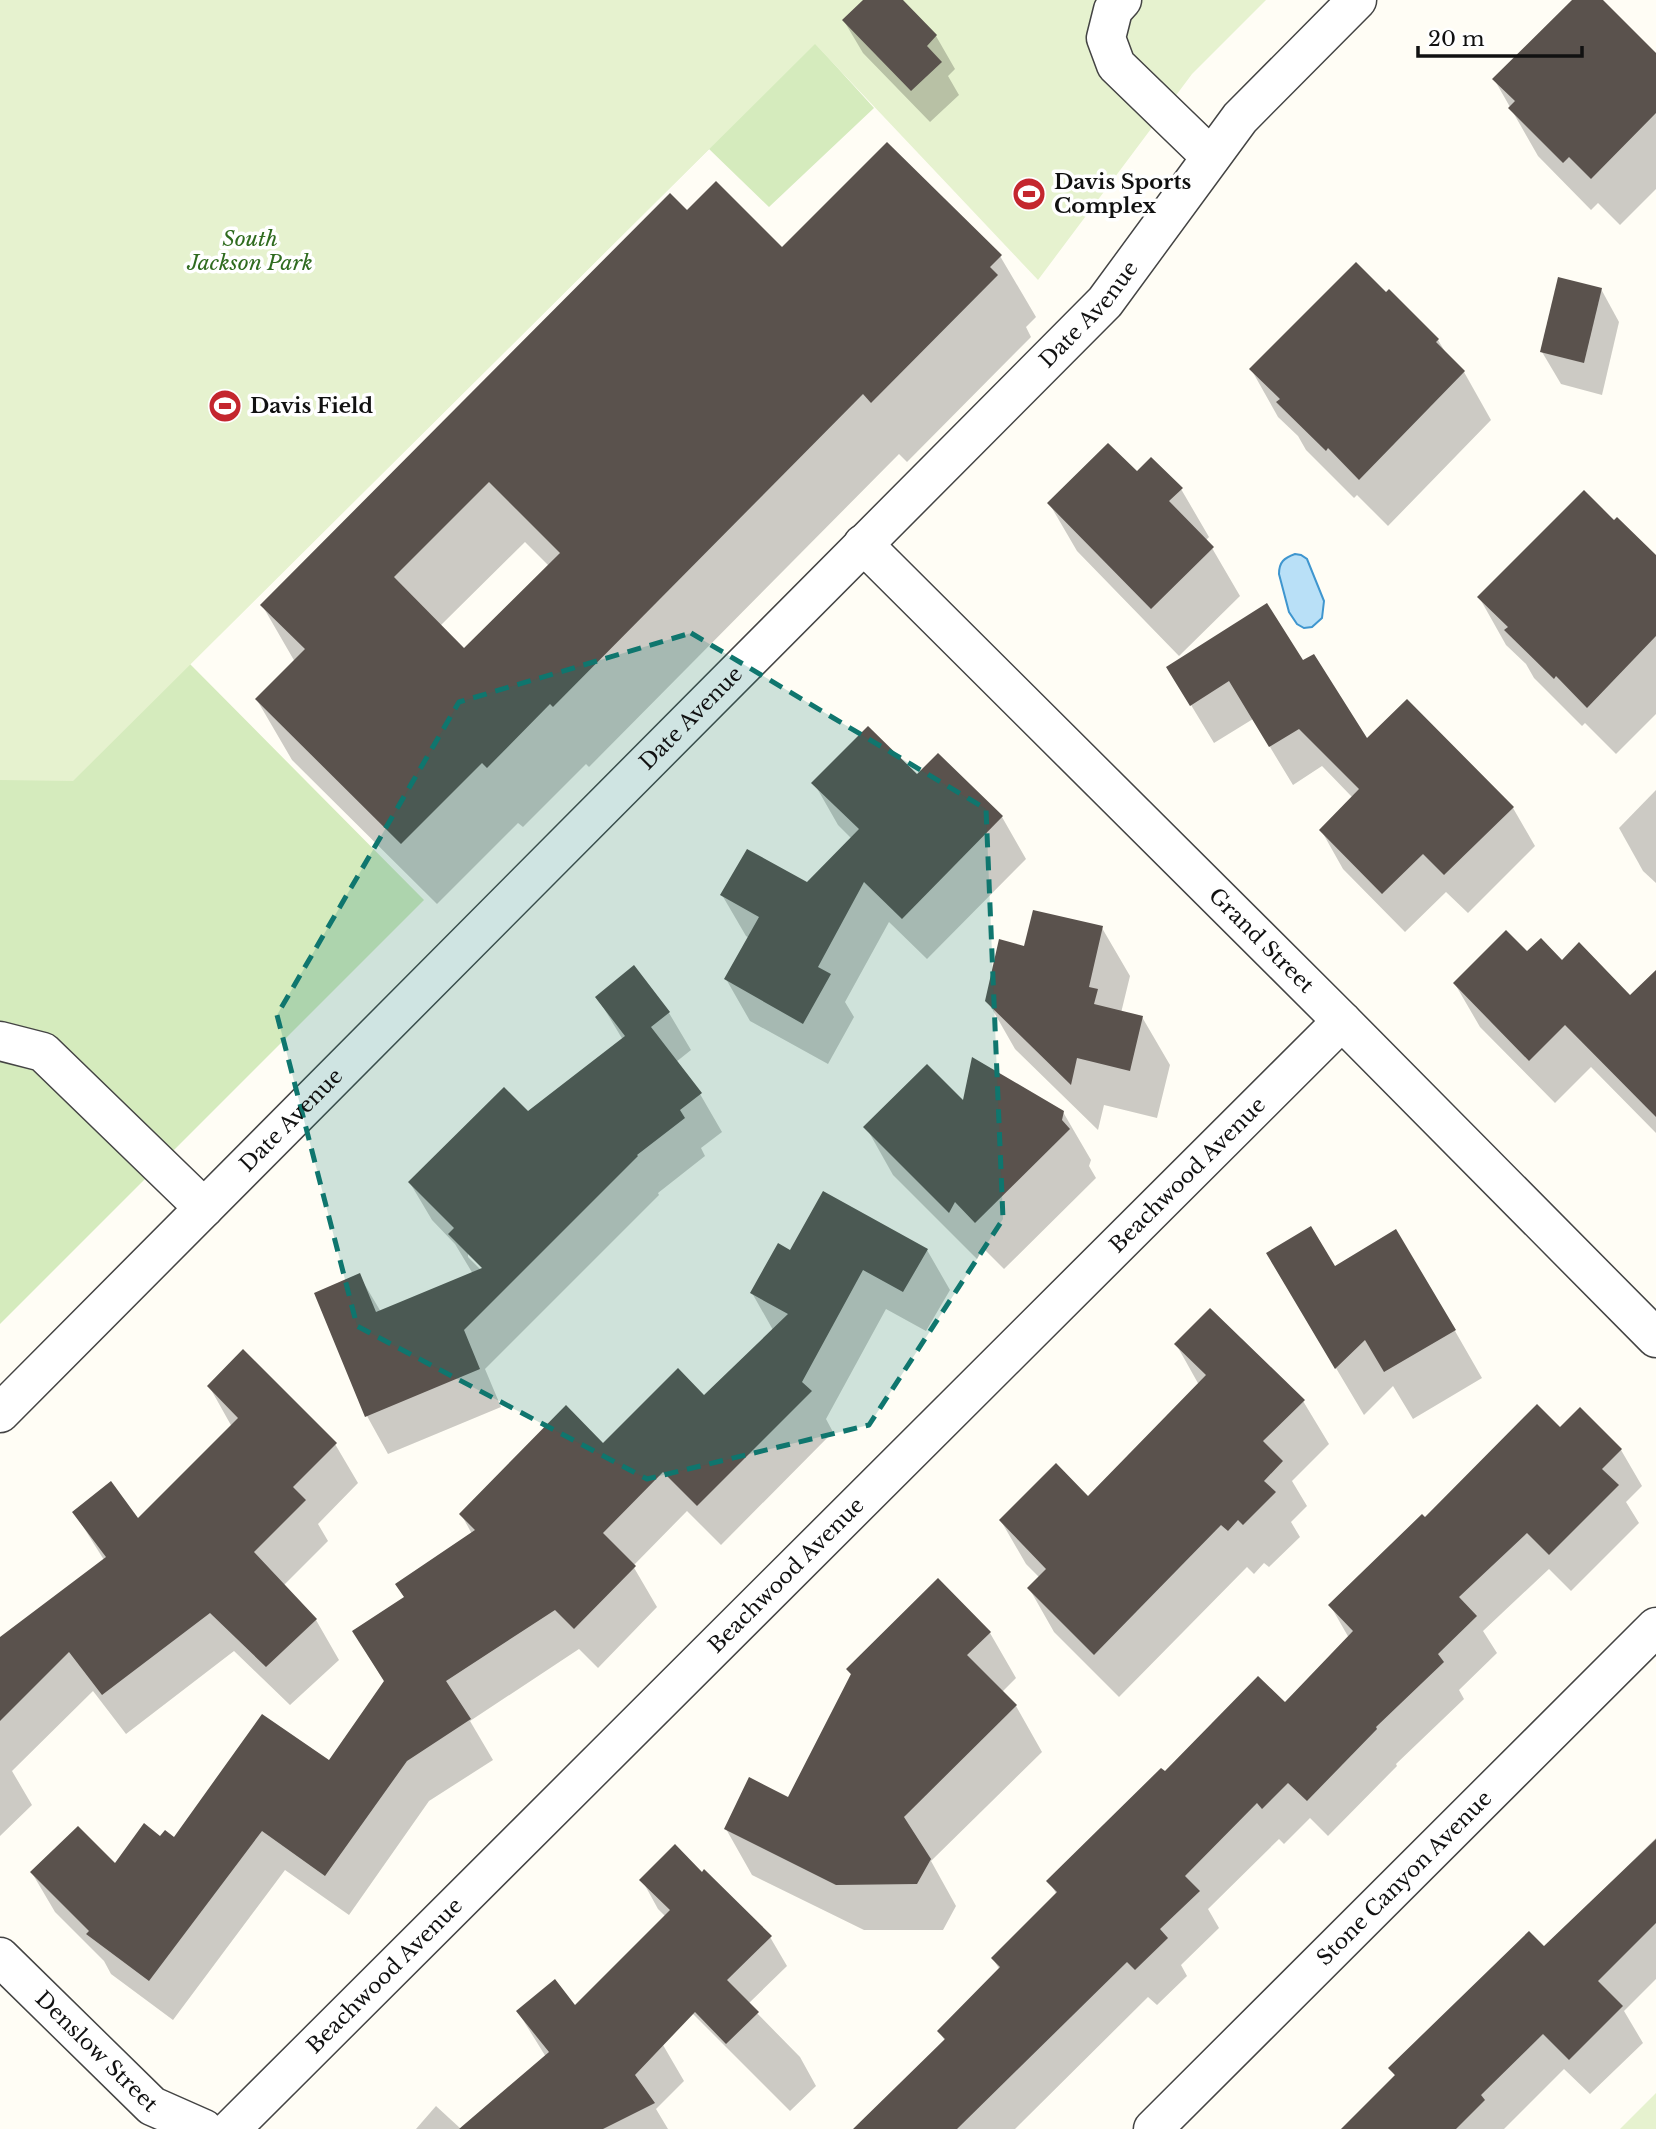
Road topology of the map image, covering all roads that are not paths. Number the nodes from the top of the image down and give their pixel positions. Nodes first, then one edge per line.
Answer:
1 (1122, 0) edge
2 (1357, 0) edge
3 (1211, 157) junction
4 (863, 544) junction
5 (1342, 1021) junction
6 (0, 1041) edge
7 (204, 1208) junction
8 (1656, 1338) edge
9 (0, 1413) edge
10 (1656, 1627) edge
11 (0, 1956) edge
12 (204, 2129) edge
13 (231, 2129) edge
14 (1153, 2129) edge

1 - 3 street
2 - 3 street, Date Avenue
3 - 4 street, Date Avenue
4 - 5 street, Grand Street
4 - 7 street, Date Avenue
5 - 8 street, Grand Street
5 - 13 street, Beachwood Avenue
6 - 7 street
7 - 9 street, Date Avenue
10 - 14 street, Stone Canyon Avenue
11 - 12 street, Denslow Street

